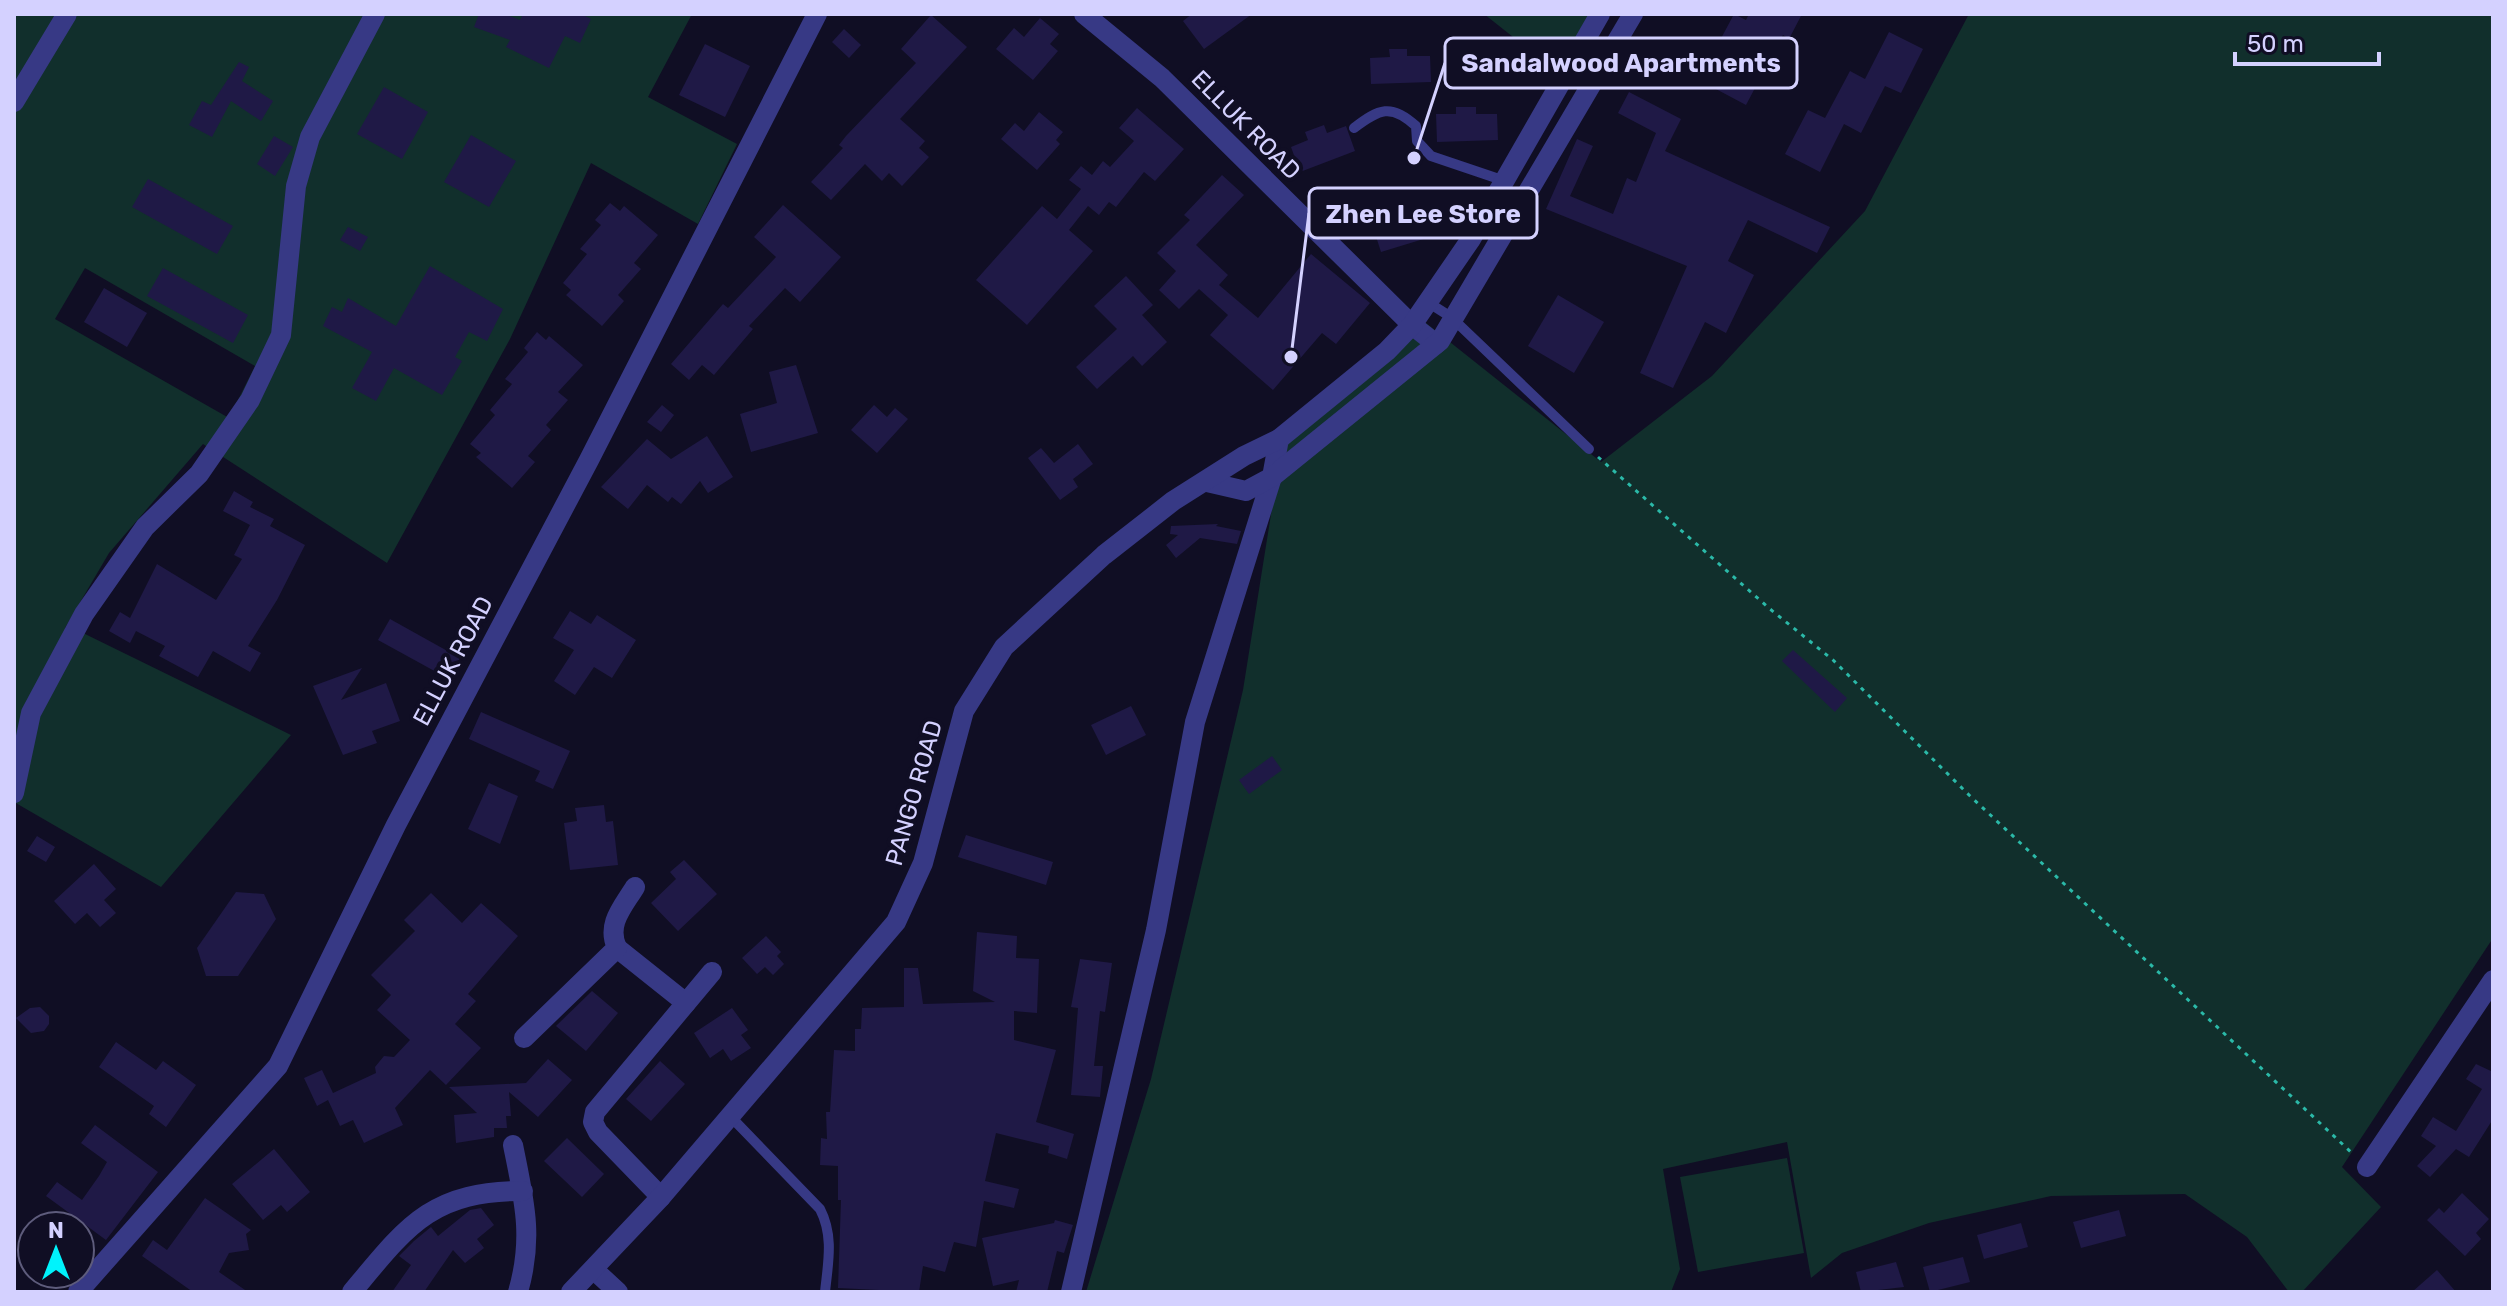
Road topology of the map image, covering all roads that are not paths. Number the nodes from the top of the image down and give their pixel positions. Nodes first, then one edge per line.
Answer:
1 (67, 14) edge
2 (375, 14) edge
3 (817, 14) edge
4 (1084, 14) edge
5 (1600, 14) edge
6 (1633, 14) edge
7 (14, 102) edge
8 (1354, 128) dead end
9 (1505, 181) junction
10 (1429, 303) junction
11 (1451, 317) junction
12 (1412, 325) junction
13 (1436, 344) junction
14 (1279, 439) junction
15 (1589, 449) road end
16 (1272, 477) junction
17 (1207, 482) junction
18 (14, 793) edge
19 (635, 887) dead end
20 (617, 948) junction
21 (712, 972) dead end
22 (2493, 980) edge
23 (686, 1003) junction
24 (524, 1038) dead end
25 (730, 1116) junction
26 (513, 1145) dead end
27 (2367, 1167) road end
28 (523, 1191) junction
29 (661, 1197) junction
30 (594, 1270) junction
31 (78, 1292) edge
32 (352, 1292) edge
33 (518, 1292) edge
34 (571, 1292) edge
35 (618, 1292) edge
36 (825, 1292) edge
37 (1071, 1292) edge

1 - 7 street
2 - 18 street
3 - 31 street, ELLUK ROAD
4 - 12 street, ELLUK ROAD
5 - 9 street, PANGO ROAD
6 - 11 street
8 - 9 lane
9 - 10 street, PANGO ROAD
10 - 11 lane
10 - 12 street, PANGO ROAD
11 - 13 street
11 - 15 lane
12 - 13 street, ELLUK ROAD
12 - 14 street, PANGO ROAD
13 - 16 street
14 - 16 street
14 - 17 street, PANGO ROAD
16 - 17 street
16 - 37 street
17 - 25 street, PANGO ROAD
19 - 20 street
20 - 23 street
20 - 24 street
21 - 23 street
22 - 27 street
23 - 29 street
25 - 29 street, PANGO ROAD
25 - 36 lane
26 - 28 street
28 - 32 street
28 - 33 street
29 - 30 street, PANGO ROAD
30 - 34 street, PANGO ROAD
30 - 35 street

